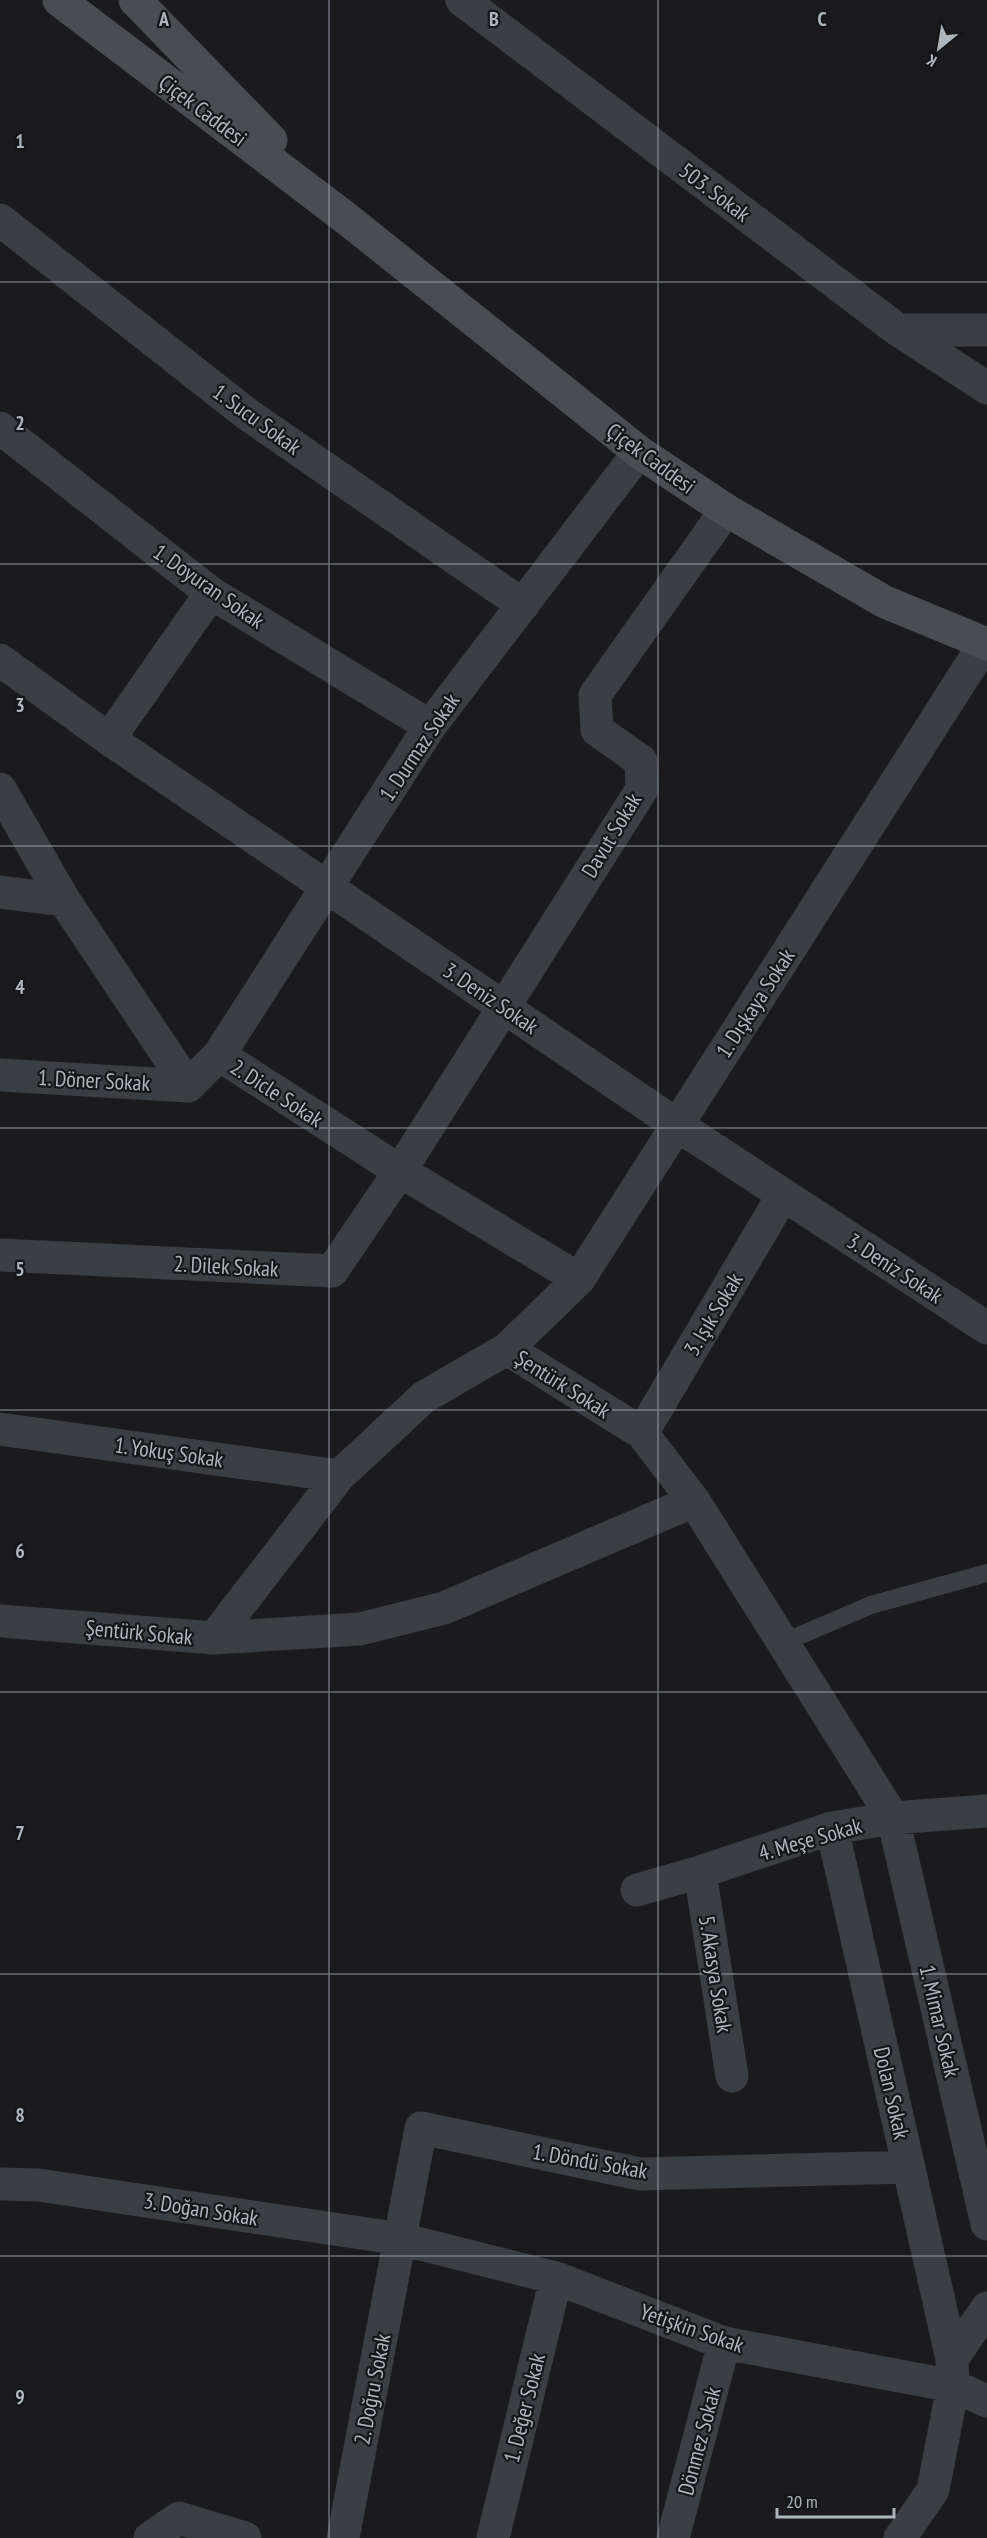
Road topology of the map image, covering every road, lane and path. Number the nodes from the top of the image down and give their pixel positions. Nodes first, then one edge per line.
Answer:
1 (59, 0) edge
2 (135, 0) edge
3 (462, 0) edge
4 (347, 219) junction
5 (0, 220) edge
6 (898, 330) junction
7 (987, 330) edge
8 (987, 388) edge
9 (0, 428) edge
10 (639, 452) junction
11 (726, 510) junction
12 (211, 593) junction
13 (523, 605) junction
14 (986, 643) edge
15 (0, 660) edge
16 (430, 726) junction
17 (109, 739) junction
18 (0, 789) edge
19 (328, 888) junction
20 (0, 892) edge
21 (64, 900) junction
22 (504, 1006) junction
23 (219, 1055) junction
24 (0, 1075) edge
25 (188, 1086) junction
26 (677, 1125) junction
27 (400, 1171) junction
28 (783, 1195) junction
29 (0, 1255) edge
30 (579, 1279) junction
31 (987, 1328) edge
32 (507, 1349) junction
33 (0, 1429) edge
34 (642, 1433) junction
35 (339, 1476) junction
36 (694, 1501) junction
37 (987, 1573) edge
38 (0, 1621) edge
39 (214, 1638) junction
40 (782, 1643) junction
41 (987, 1811) edge
42 (893, 1818) junction
43 (832, 1828) junction
44 (700, 1872) junction
45 (637, 1890) dead end
46 (732, 2076) dead end
47 (909, 2167) junction
48 (0, 2184) edge
49 (987, 2224) edge
50 (401, 2239) junction
51 (556, 2278) junction
52 (987, 2308) edge
53 (724, 2343) junction
54 (952, 2372) junction
55 (987, 2401) edge
56 (150, 2538) edge
57 (245, 2538) edge
58 (343, 2538) edge
59 (493, 2538) edge
60 (673, 2538) edge
61 (900, 2538) edge

1 - 4 main road, Çiçek Caddesi
2 - 4 main road, Çiçek Caddesi
3 - 6 street, 503. Sokak
4 - 10 main road, Çiçek Caddesi
5 - 13 street, 1. Sucu Sokak
6 - 7 street
6 - 8 street, 503. Sokak
9 - 12 street, 1. Doyuran Sokak
10 - 11 main road, Çiçek Caddesi
10 - 13 street, 1. Durmaz Sokak
11 - 14 main road, Çiçek Caddesi
11 - 22 street, Davut Sokak
12 - 16 street, 1. Doyuran Sokak
12 - 17 street
13 - 16 street, 1. Durmaz Sokak
14 - 26 street, 1. Dışkaya Sokak
15 - 17 street, 3. Deniz Sokak
16 - 19 street, 1. Durmaz Sokak
17 - 19 street, 3. Deniz Sokak
18 - 21 street
19 - 22 street, 3. Deniz Sokak
19 - 23 street, 1. Durmaz Sokak
20 - 21 street
21 - 25 street
22 - 26 street, 3. Deniz Sokak
22 - 27 street, Davut Sokak
23 - 25 street, 2. Dicle Sokak
23 - 27 street, 2. Dicle Sokak
24 - 25 street, 1. Döner Sokak
26 - 28 street, 3. Deniz Sokak
26 - 30 street, 1. Dışkaya Sokak
27 - 29 street, 2. Dilek Sokak
27 - 30 street, 2. Dicle Sokak
28 - 31 street, 3. Deniz Sokak
28 - 34 street, 3. Işık Sokak
30 - 32 street, 1. Dışkaya Sokak
32 - 34 street, Şentürk Sokak
32 - 35 street, Şentürk Sokak
33 - 35 street, 1. Yokuş Sokak
34 - 36 street, Şentürk Sokak
35 - 39 street, Şentürk Sokak
36 - 39 street
36 - 40 street, Şentürk Sokak
37 - 40 lane
38 - 39 street, Şentürk Sokak
40 - 42 street, Şentürk Sokak
41 - 42 street, 4. Meşe Sokak
42 - 43 street, 4. Meşe Sokak
42 - 49 street, 1. Mimar Sokak
43 - 44 street, 4. Meşe Sokak
43 - 47 street, Dolan Sokak
44 - 45 street, 4. Meşe Sokak
44 - 46 street, 5. Akasya Sokak
47 - 50 street, 1. Döndü Sokak
47 - 54 street, Dolan Sokak
48 - 50 street, 3. Doğan Sokak
50 - 51 street, Yetişkin Sokak
50 - 58 street, 2. Doğru Sokak
51 - 53 street, Yetişkin Sokak
51 - 59 street, 1. Değer Sokak
52 - 54 street
53 - 54 street, Yetişkin Sokak
53 - 60 street, Dönmez Sokak
54 - 55 street, Yetişkin Sokak
54 - 61 street
56 - 57 street

